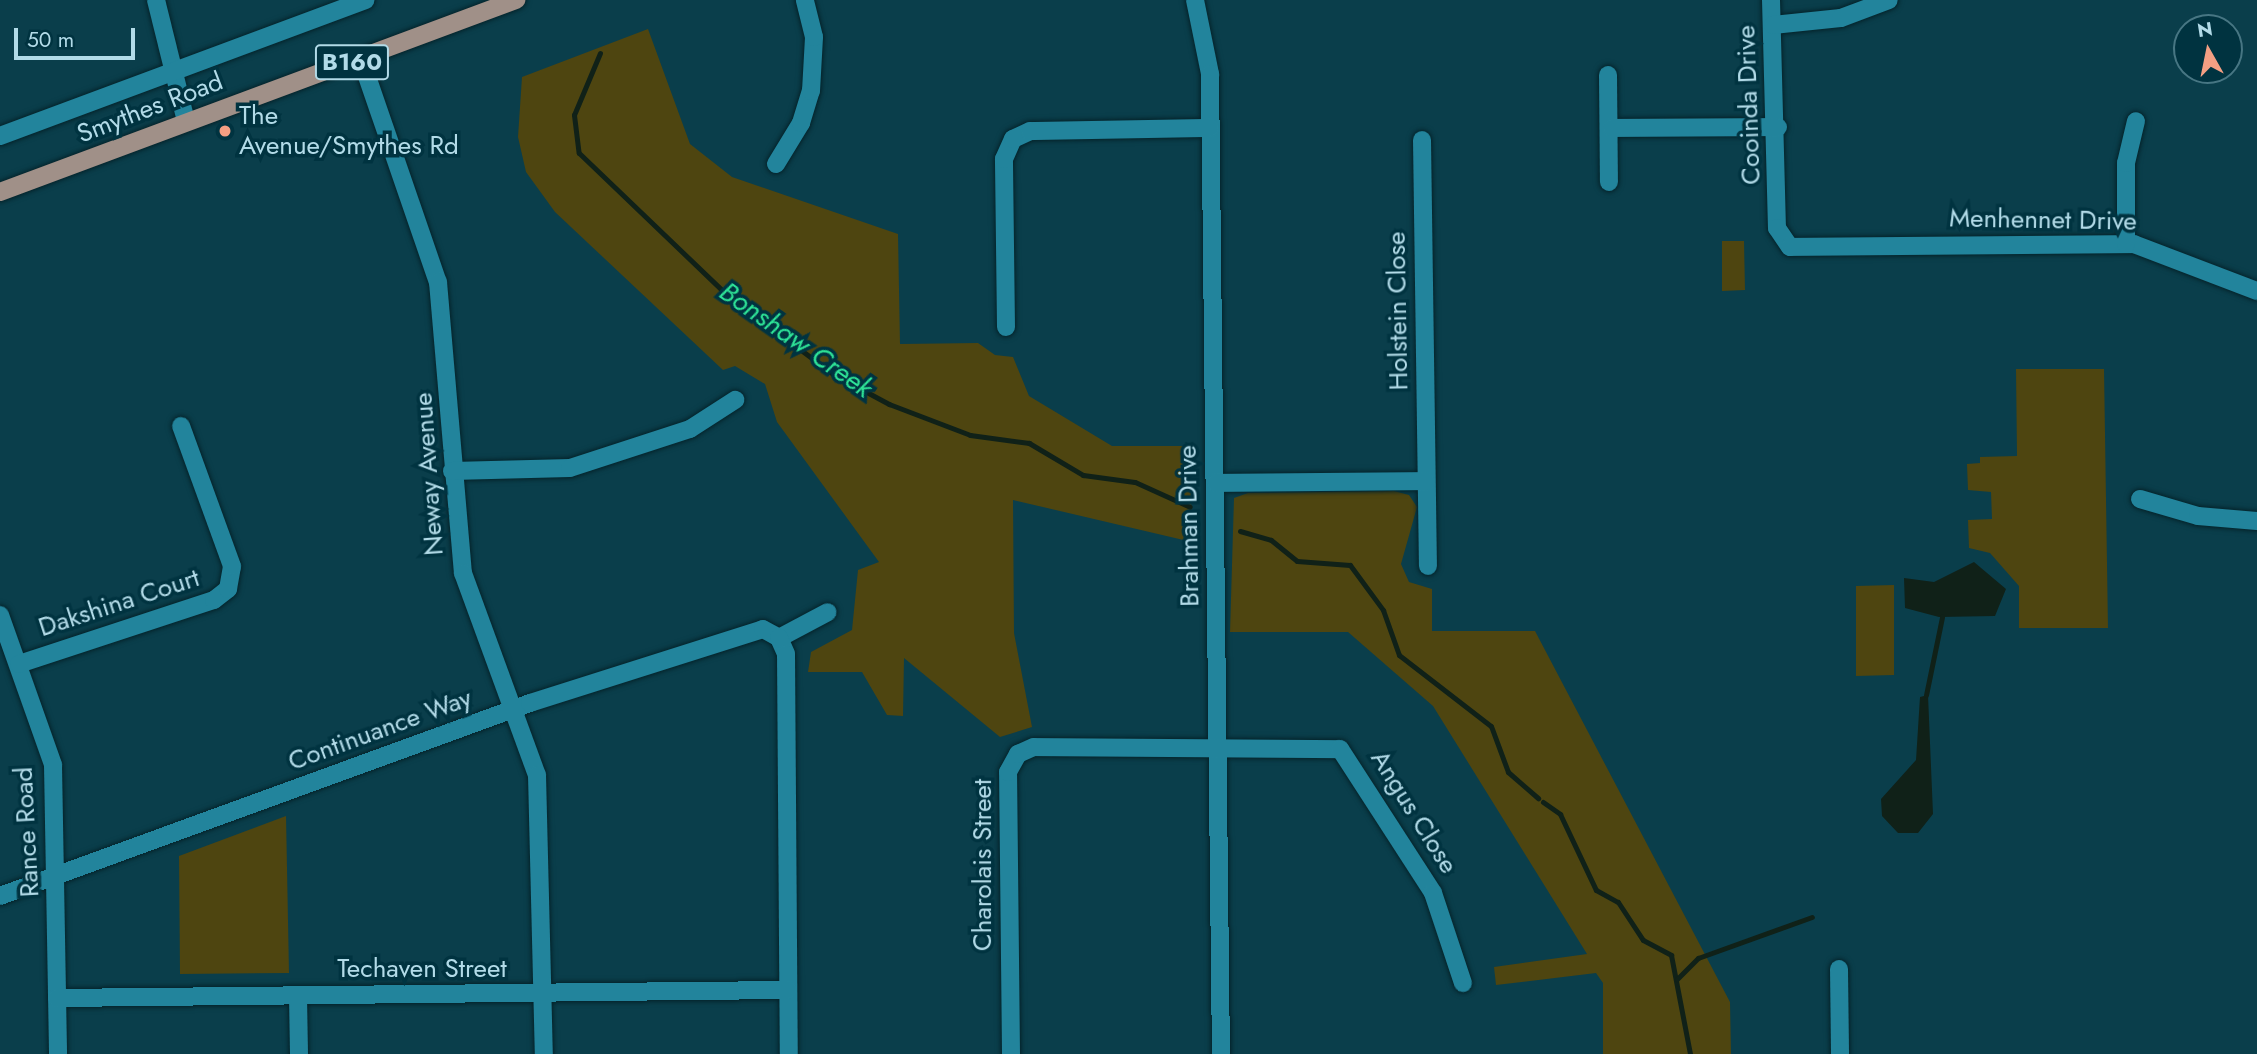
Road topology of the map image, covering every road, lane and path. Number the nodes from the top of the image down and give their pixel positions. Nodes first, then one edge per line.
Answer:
1 (156, 0) edge
2 (366, 0) edge
3 (516, 0) edge
4 (806, 0) edge
5 (1195, 0) edge
6 (1771, 0) edge
7 (1889, 0) edge
8 (1773, 25) junction
9 (361, 59) junction
10 (172, 72) junction
11 (1608, 75) dead end
12 (186, 121) junction
13 (2136, 121) dead end
14 (1778, 127) junction
15 (1210, 128) junction
16 (1612, 128) junction
17 (0, 136) edge
18 (1422, 140) dead end
19 (776, 164) dead end
20 (1609, 182) dead end
21 (0, 192) edge
22 (1791, 242) joint
23 (2126, 243) junction
24 (2257, 291) edge
25 (1006, 327) dead end
26 (735, 400) dead end
27 (181, 426) dead end
28 (452, 471) junction
29 (1426, 481) junction
30 (1216, 483) junction
31 (2140, 499) dead end
32 (2257, 521) edge
33 (1428, 566) dead end
34 (828, 612) dead end
35 (0, 615) edge
36 (779, 638) junction
37 (19, 664) junction
38 (517, 708) junction
39 (1218, 746) junction
40 (57, 874) junction
41 (0, 896) edge
42 (1839, 969) dead end
43 (1463, 983) dead end
44 (788, 990) junction
45 (544, 995) junction
46 (298, 996) junction
47 (57, 998) junction
48 (58, 1054) edge
49 (299, 1054) edge
50 (544, 1054) edge
51 (789, 1054) edge
52 (1011, 1054) edge
53 (1221, 1054) edge
54 (1840, 1054) edge

1 - 10 street
2 - 10 street
3 - 9 main road, Smythes Road / B160
4 - 19 street
5 - 15 street, Brahman Drive
6 - 8 street, Cooinda Drive
7 - 8 street
8 - 14 street, Cooinda Drive
9 - 12 main road, Smythes Road / B160
9 - 28 street, Neway Avenue
10 - 12 street
10 - 17 street
11 - 16 street
12 - 21 main road, Smythes Road / B160
13 - 23 street
14 - 16 street
14 - 22 street, Cooinda Drive
15 - 25 street
15 - 30 street, Brahman Drive
16 - 20 street
18 - 29 street, Holstein Close
22 - 23 street, Menhennet Drive
23 - 24 street, Menhennet Drive
26 - 28 street
27 - 37 street, Dakshina Court
28 - 38 street, Neway Avenue
29 - 30 street
29 - 33 street, Holstein Close
30 - 39 street, Brahman Drive
31 - 32 street
34 - 36 street
35 - 37 street, Rance Road
36 - 38 street, Continuance Way
36 - 44 street
37 - 40 street, Rance Road
38 - 40 street, Continuance Way
38 - 45 street, Neway Avenue
39 - 43 street, Angus Close
39 - 52 street, Charolais Street
39 - 53 street, Brahman Drive
40 - 41 street, Continuance Way
40 - 47 street, Rance Road
42 - 54 street
44 - 45 street, Techaven Street
44 - 51 street
45 - 46 street, Techaven Street
45 - 50 street, Neway Avenue
46 - 47 street, Techaven Street
46 - 49 street
47 - 48 street, Rance Road

